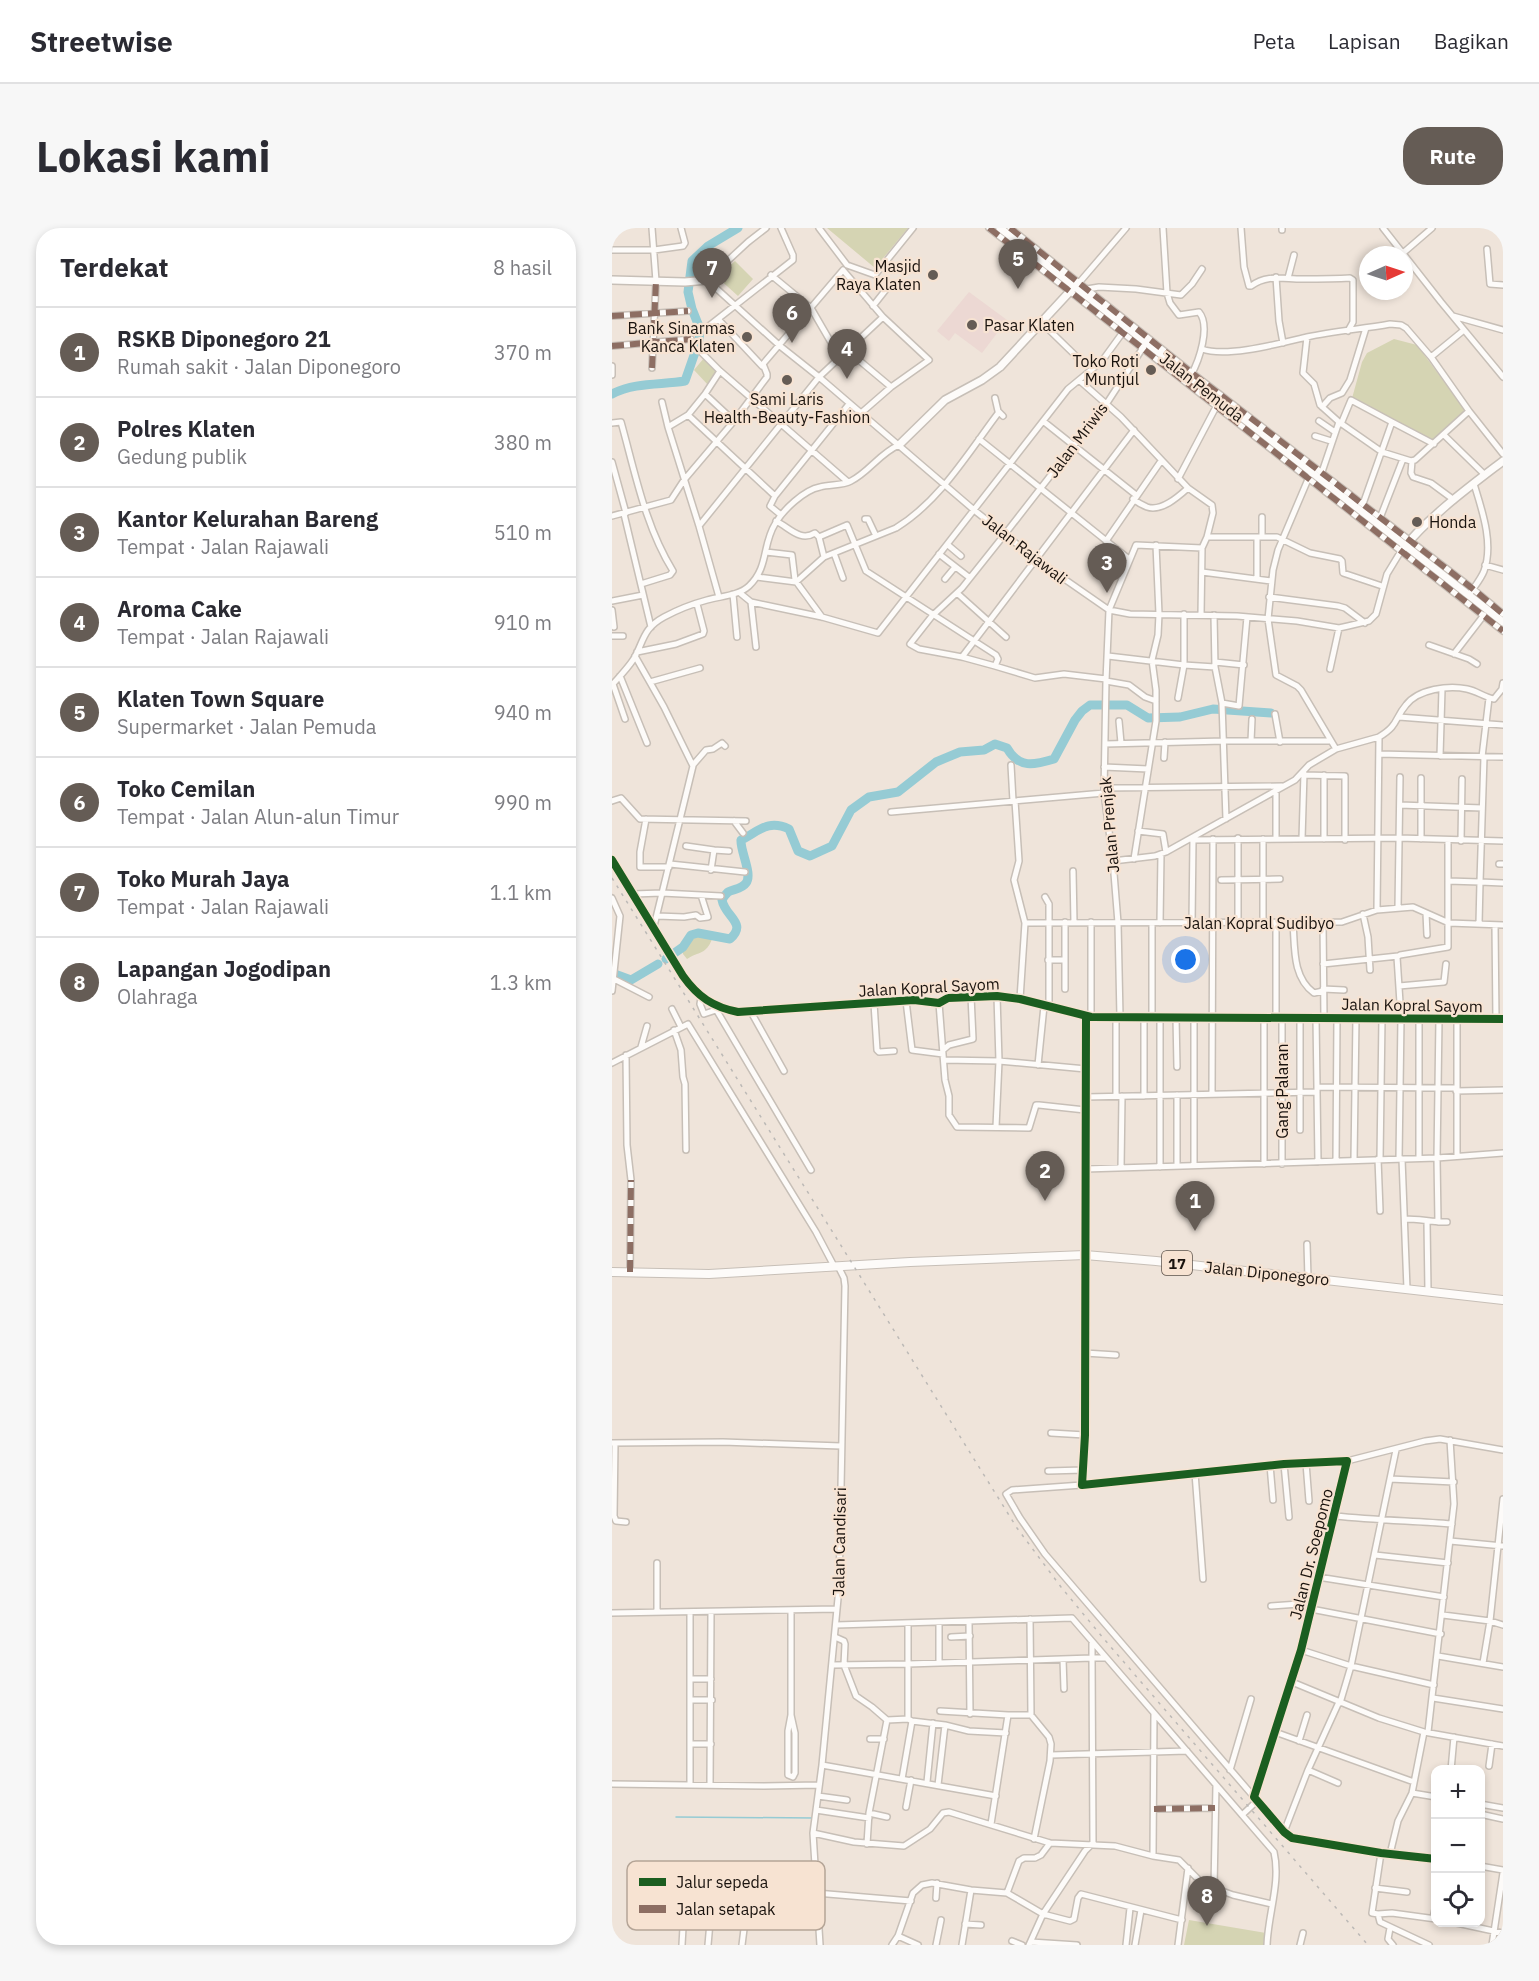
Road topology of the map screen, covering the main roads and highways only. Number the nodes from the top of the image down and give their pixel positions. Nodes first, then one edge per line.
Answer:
1 (1000, 228) edge
2 (612, 280) edge
3 (707, 280) road end
4 (1074, 287) junction
5 (899, 445) road end
6 (1503, 460) edge
7 (1405, 546) junction
8 (1501, 621) edge
9 (612, 1272) edge
10 (1503, 1300) edge

1 - 4 main road, Jalan Pemuda
2 - 3 main road
4 - 5 main road
4 - 7 main road, Jalan Pemuda
6 - 7 main road
7 - 8 main road, Jalan Pemuda
9 - 10 highway, Jalan Diponegoro / 17

